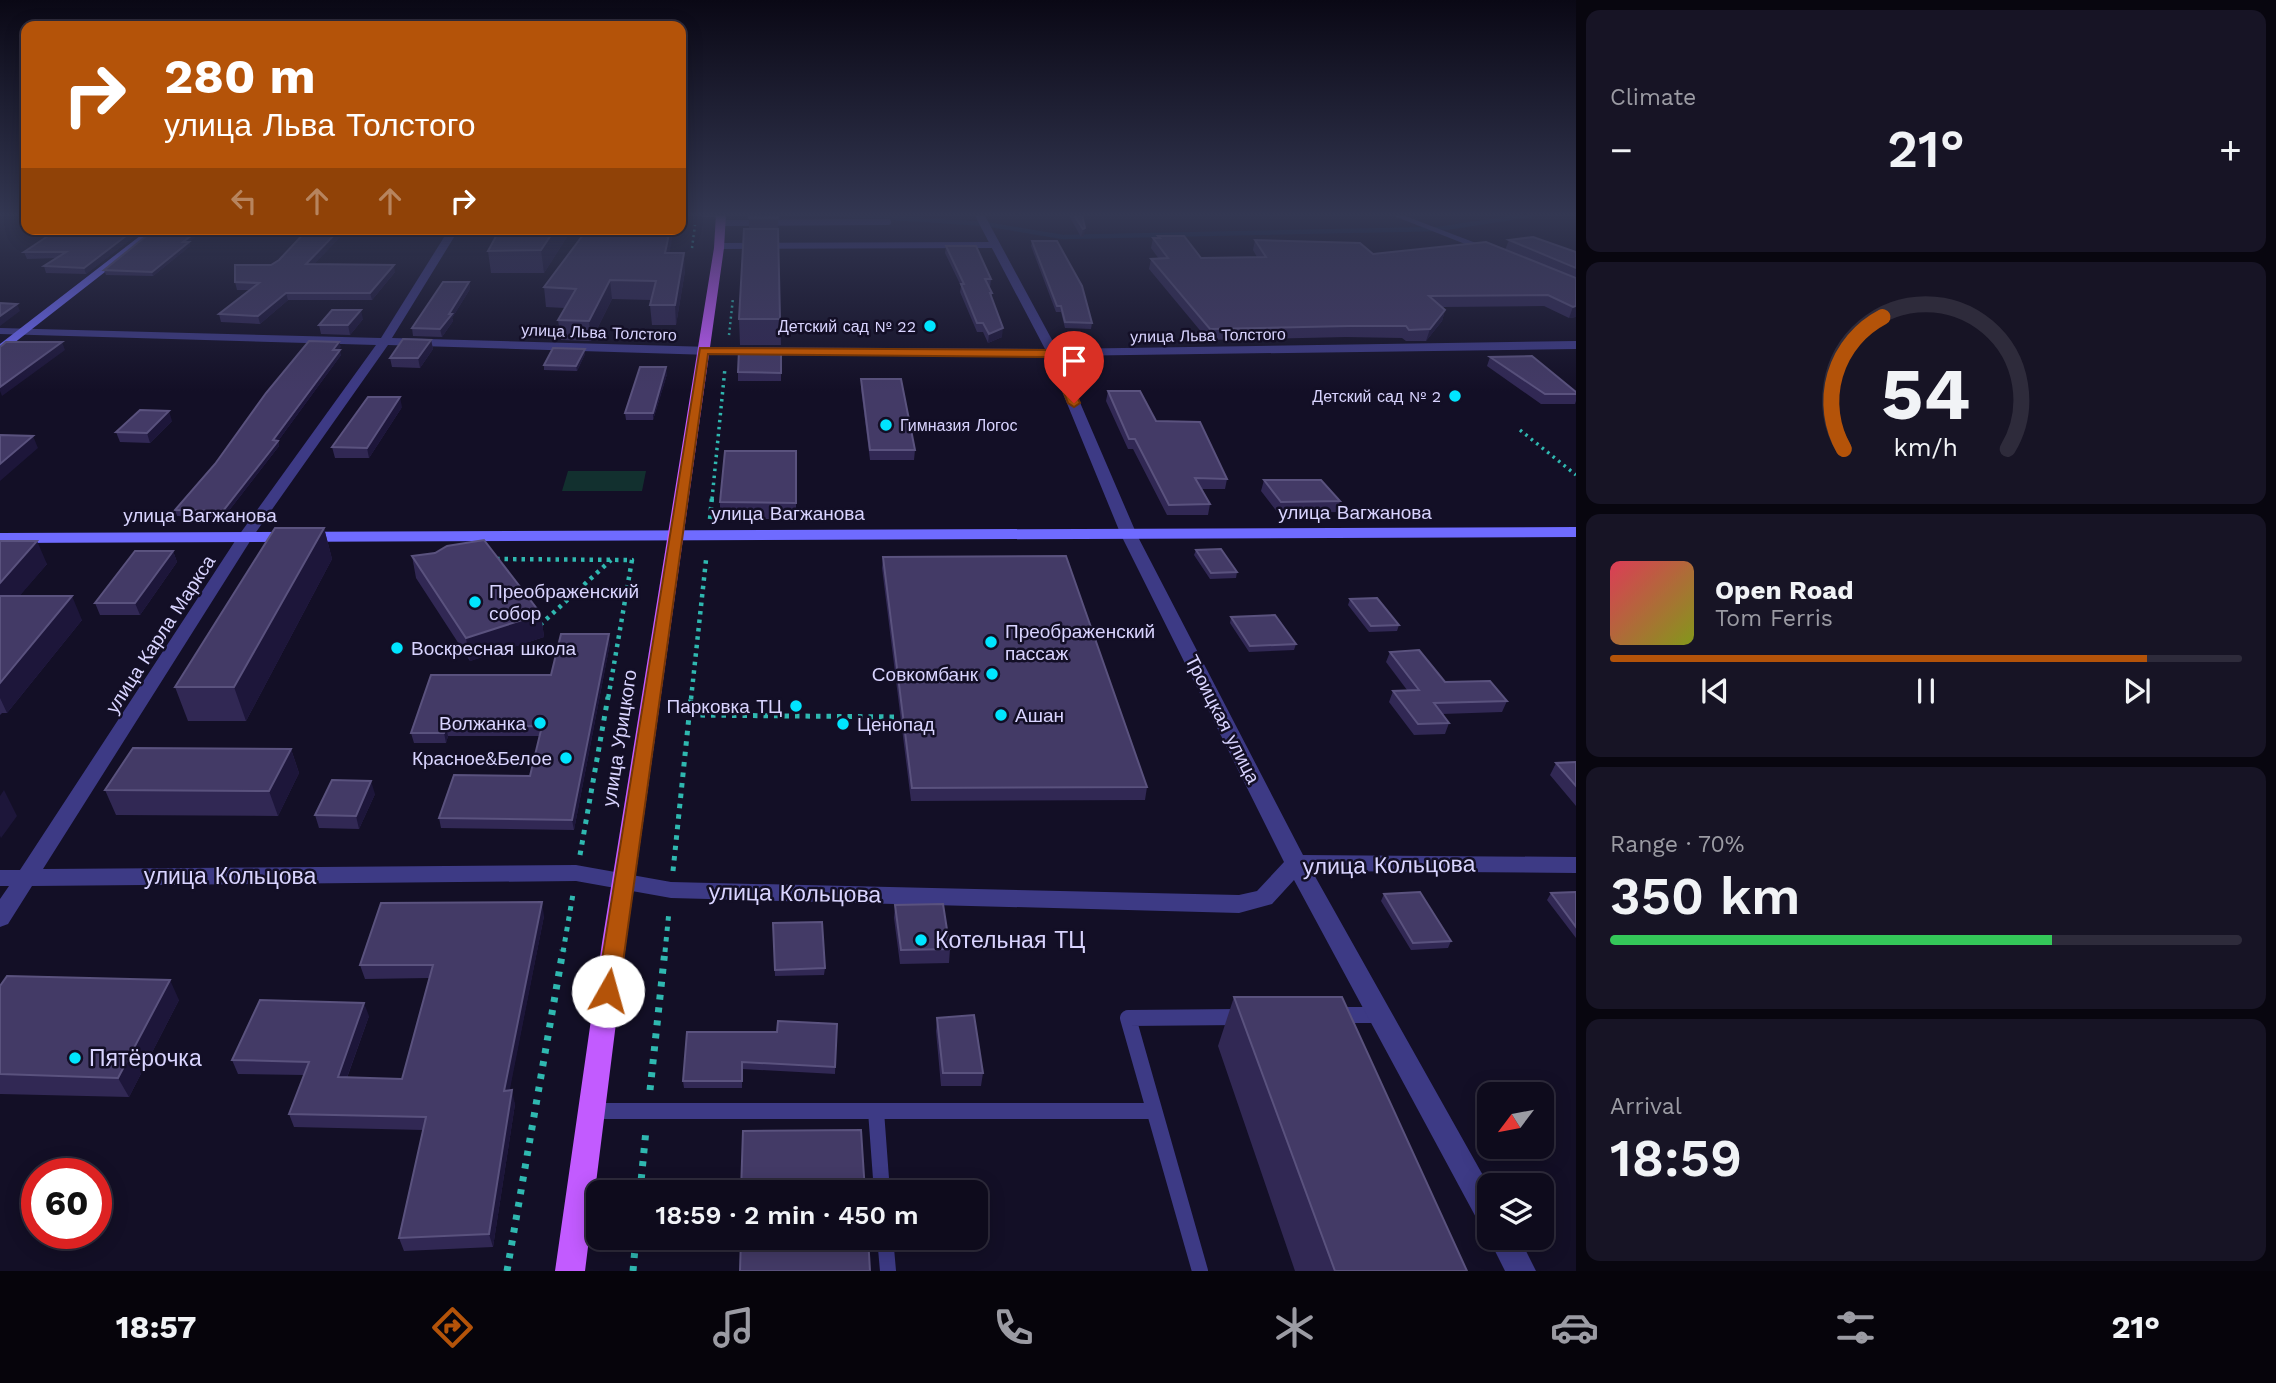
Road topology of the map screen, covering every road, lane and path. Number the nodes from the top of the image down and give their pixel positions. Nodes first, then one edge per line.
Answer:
1 (98, 273) edge
2 (427, 273) edge
3 (715, 273) edge
4 (1011, 273) edge
5 (0, 331) edge
6 (23, 331) junction
7 (384, 342) junction
8 (1576, 345) edge
9 (0, 350) edge
10 (704, 351) junction
11 (1053, 354) junction
12 (1520, 430) dead end
13 (1576, 475) edge
14 (712, 500) dead end
15 (709, 527) dead end
16 (1576, 531) edge
17 (676, 534) junction
18 (247, 535) junction
19 (1129, 535) junction
20 (0, 538) edge
21 (494, 559) edge
22 (612, 559) junction
23 (530, 634) edge
24 (690, 715) dead end
25 (900, 717) edge
26 (1296, 863) junction
27 (1576, 864) edge
28 (576, 873) junction
29 (0, 878) edge
30 (29, 878) junction
31 (623, 882) junction
32 (0, 918) edge
33 (1380, 1015) junction
34 (1250, 1016) edge
35 (1318, 1016) edge
36 (593, 1111) junction
37 (876, 1111) junction
38 (1154, 1111) junction
39 (881, 1180) edge
40 (1477, 1191) edge
41 (635, 1250) edge
42 (886, 1250) edge
43 (1510, 1250) edge
44 (507, 1271) edge
45 (569, 1271) edge
46 (633, 1271) edge
47 (888, 1271) edge
48 (1200, 1271) edge
49 (1521, 1271) edge

1 - 6 main road
2 - 7 street, улица Карла Маркса
3 - 10 main road, улица Урицкого
4 - 11 street, Троицкая улица
5 - 6 street, улица Льва Толстого
6 - 7 street, улица Льва Толстого
6 - 9 main road
7 - 10 street, улица Льва Толстого
7 - 18 street, улица Карла Маркса
8 - 11 street, улица Льва Толстого
10 - 11 street, улица Льва Толстого
10 - 17 main road, улица Урицкого
11 - 19 street, Троицкая улица
12 - 13 path
14 - 15 path
16 - 19 main road, улица Вагжанова
17 - 18 main road, улица Вагжанова
17 - 19 main road, улица Вагжанова
17 - 31 main road, улица Урицкого
18 - 20 main road, улица Вагжанова
18 - 30 street, улица Карла Маркса
19 - 26 street, Троицкая улица
21 - 22 path
22 - 23 path
22 - 28 path
24 - 25 path
26 - 27 street, улица Кольцова
26 - 31 street, улица Кольцова
26 - 33 street, Троицкая улица
28 - 30 street, улица Кольцова
28 - 31 street, улица Кольцова
28 - 44 path
29 - 30 street, улица Кольцова
30 - 32 street, улица Карла Маркса
31 - 36 main road, улица Урицкого
33 - 35 lane
33 - 40 street, Троицкая улица
34 - 38 lane
36 - 37 lane
36 - 45 main road, улица Урицкого
37 - 38 lane
37 - 39 lane
38 - 48 lane
41 - 46 path
42 - 47 lane
43 - 49 street

